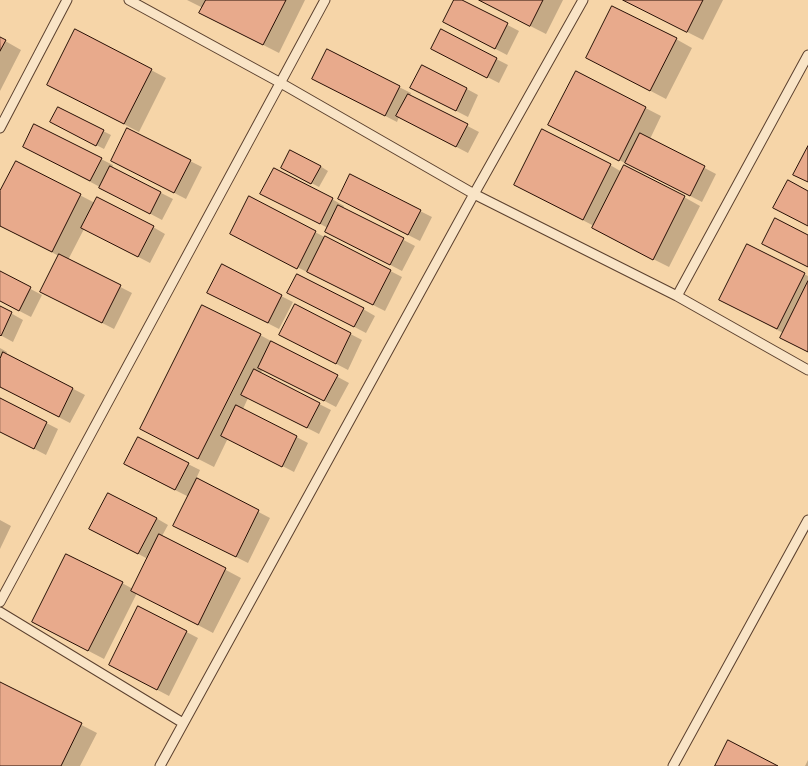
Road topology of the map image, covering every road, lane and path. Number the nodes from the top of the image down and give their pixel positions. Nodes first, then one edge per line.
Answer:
1 (67, 0) edge
2 (129, 0) edge
3 (325, 0) edge
4 (584, 0) edge
5 (808, 55) edge
6 (279, 82) junction
7 (0, 128) edge
8 (474, 194) junction
9 (677, 296) junction
10 (808, 370) edge
11 (808, 520) edge
12 (0, 602) edge
13 (0, 612) edge
14 (183, 723) junction
15 (160, 766) edge
16 (673, 766) edge

1 - 7 lane
2 - 6 lane
3 - 6 lane
4 - 8 lane
5 - 9 lane
6 - 8 lane
6 - 12 lane
8 - 9 lane
8 - 14 lane
9 - 10 lane
11 - 16 lane
13 - 14 lane
14 - 15 lane

